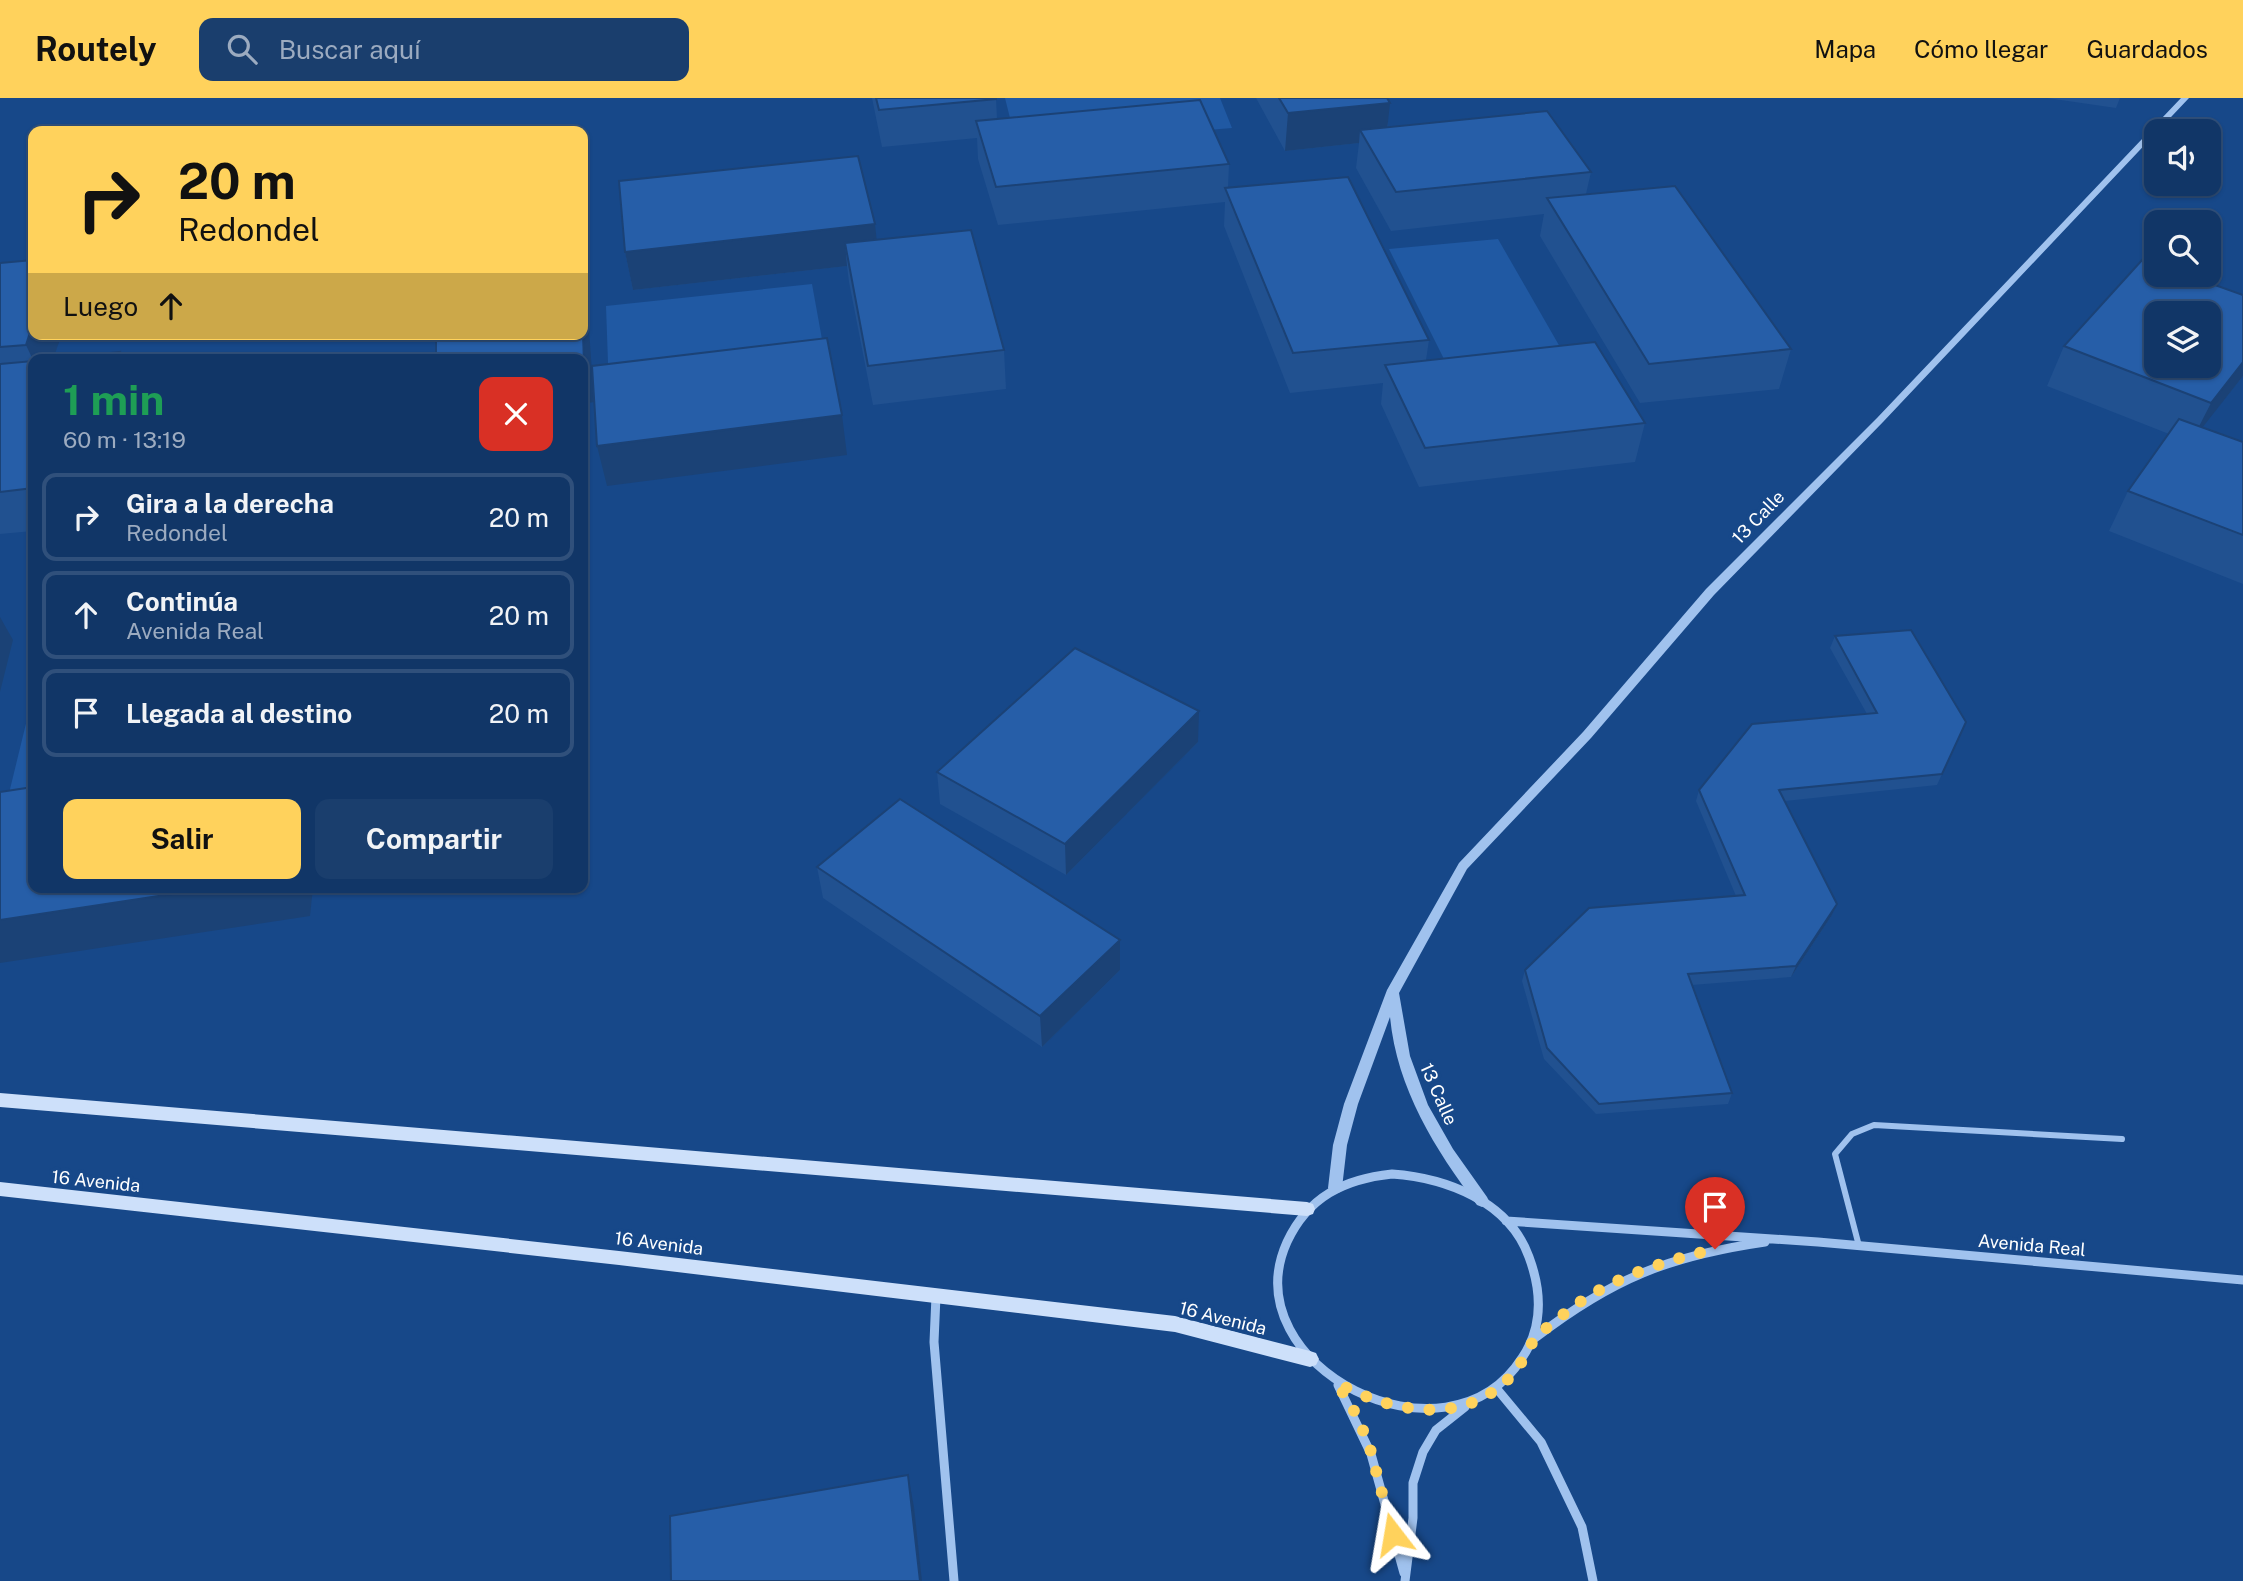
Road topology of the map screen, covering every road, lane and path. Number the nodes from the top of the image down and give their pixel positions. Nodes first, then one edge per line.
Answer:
1 (2185, 98) edge
2 (1394, 990) junction
3 (0, 1100) edge
4 (2122, 1139) dead end
5 (1335, 1188) junction
6 (0, 1189) edge
7 (1482, 1201) junction
8 (1307, 1209) junction
9 (1506, 1221) junction
10 (1818, 1242) junction
11 (1859, 1246) junction
12 (2243, 1280) edge
13 (936, 1296) junction
14 (1535, 1339) junction
15 (1310, 1359) junction
16 (1337, 1383) junction
17 (1497, 1388) junction
18 (1478, 1399) junction
19 (1405, 1579) edge
20 (954, 1581) edge
21 (1593, 1581) edge

1 - 2 street, 13 Calle
2 - 5 street, 13 Calle
2 - 7 street, 13 Calle
3 - 8 main road
4 - 11 lane
5 - 7 street
5 - 8 street
6 - 13 main road, 16 Avenida
7 - 9 street
8 - 15 street
9 - 10 street, Avenida Real
9 - 14 street
10 - 11 street, Avenida Real
10 - 14 street, Avenida Real
11 - 12 street, Avenida Real
13 - 15 main road, 16 Avenida
13 - 20 street
14 - 17 street
15 - 16 street
16 - 18 street
16 - 19 street
17 - 18 street
17 - 21 street
18 - 19 street

